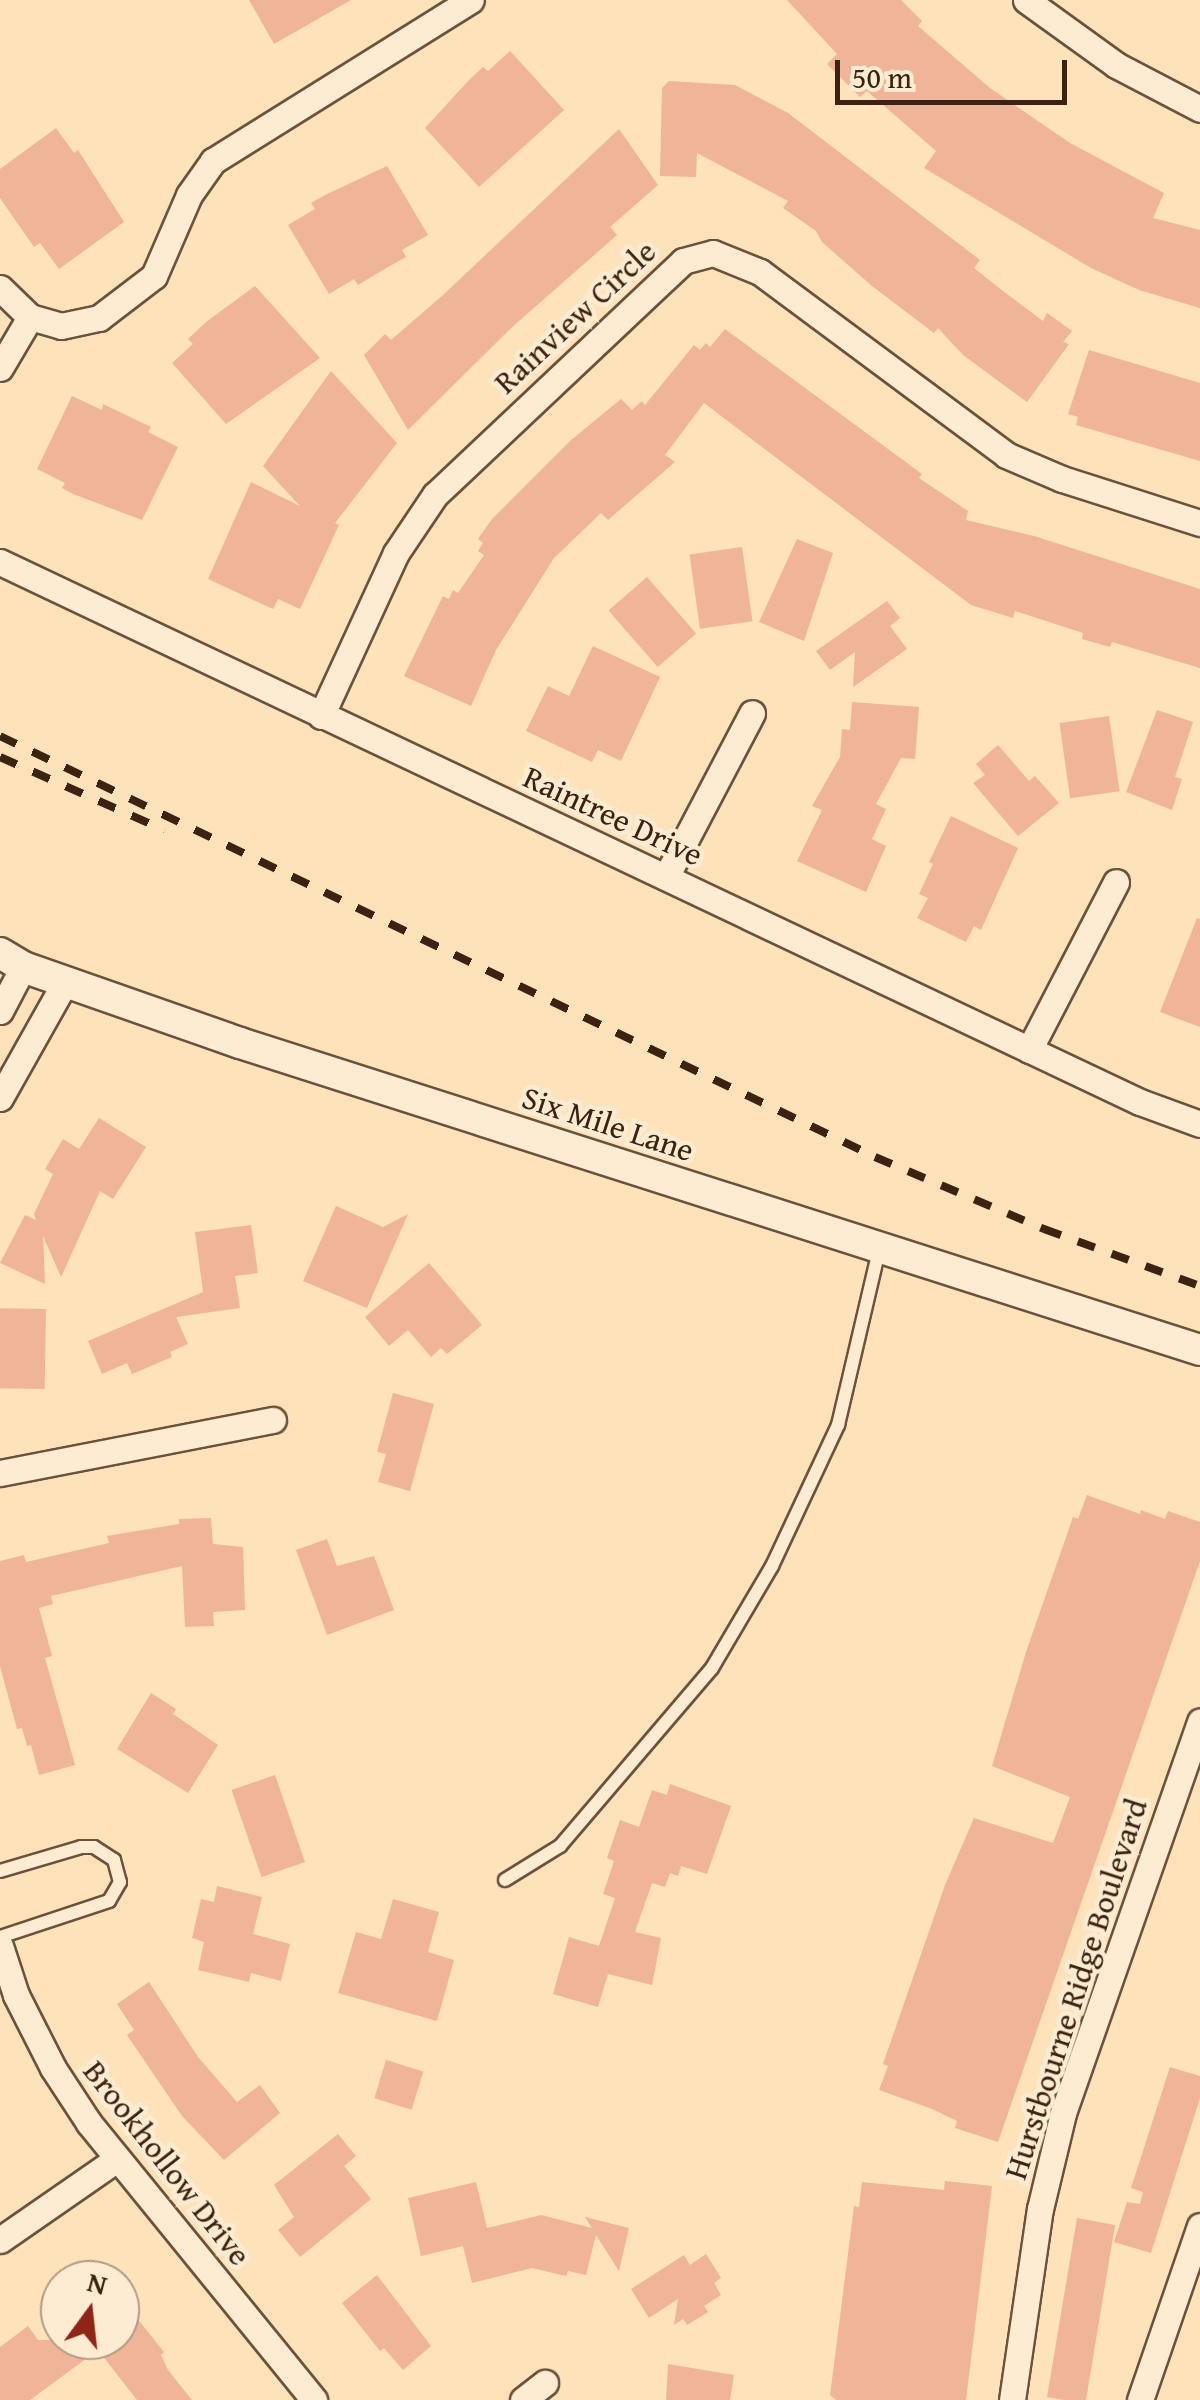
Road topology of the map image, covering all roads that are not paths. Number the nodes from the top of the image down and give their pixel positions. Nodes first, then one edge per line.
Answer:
1 (471, 0) edge
2 (1026, 0) edge
3 (1200, 109) edge
4 (0, 288) edge
5 (30, 317) junction
6 (0, 368) edge
7 (1200, 523) edge
8 (0, 562) edge
9 (752, 713) dead end
10 (322, 716) junction
11 (666, 877) junction
12 (1116, 882) dead end
13 (12, 960) edge
14 (65, 982) junction
15 (0, 1011) edge
16 (1029, 1050) junction
17 (0, 1098) edge
18 (1200, 1124) edge
19 (879, 1248) junction
20 (1200, 1350) edge
21 (273, 1420) dead end
22 (0, 1473) edge
23 (1200, 1721) edge
24 (0, 1871) edge
25 (505, 1880) dead end
26 (0, 1937) edge
27 (0, 1946) edge
28 (117, 2159) junction
29 (1200, 2226) edge
30 (0, 2240) edge
31 (544, 2382) dead end
32 (314, 2400) edge
33 (523, 2400) edge
34 (1012, 2400) edge
35 (1140, 2400) edge

1 - 5 street
2 - 3 street
4 - 5 street
5 - 6 street
7 - 10 street, Rainview Circle
8 - 10 street, Raintree Drive
9 - 11 street
10 - 11 street, Raintree Drive
11 - 16 street, Raintree Drive
12 - 16 street
13 - 14 street, Six Mile Lane
13 - 15 street
14 - 17 street
14 - 19 street, Six Mile Lane
16 - 18 street, Raintree Drive
19 - 20 street, Six Mile Lane
19 - 25 lane
21 - 22 street
23 - 34 street, Hurstbourne Ridge Boulevard
24 - 26 lane
27 - 28 street, Brookhollow Drive
28 - 30 street
28 - 32 street, Brookhollow Drive
29 - 35 street
31 - 33 street

